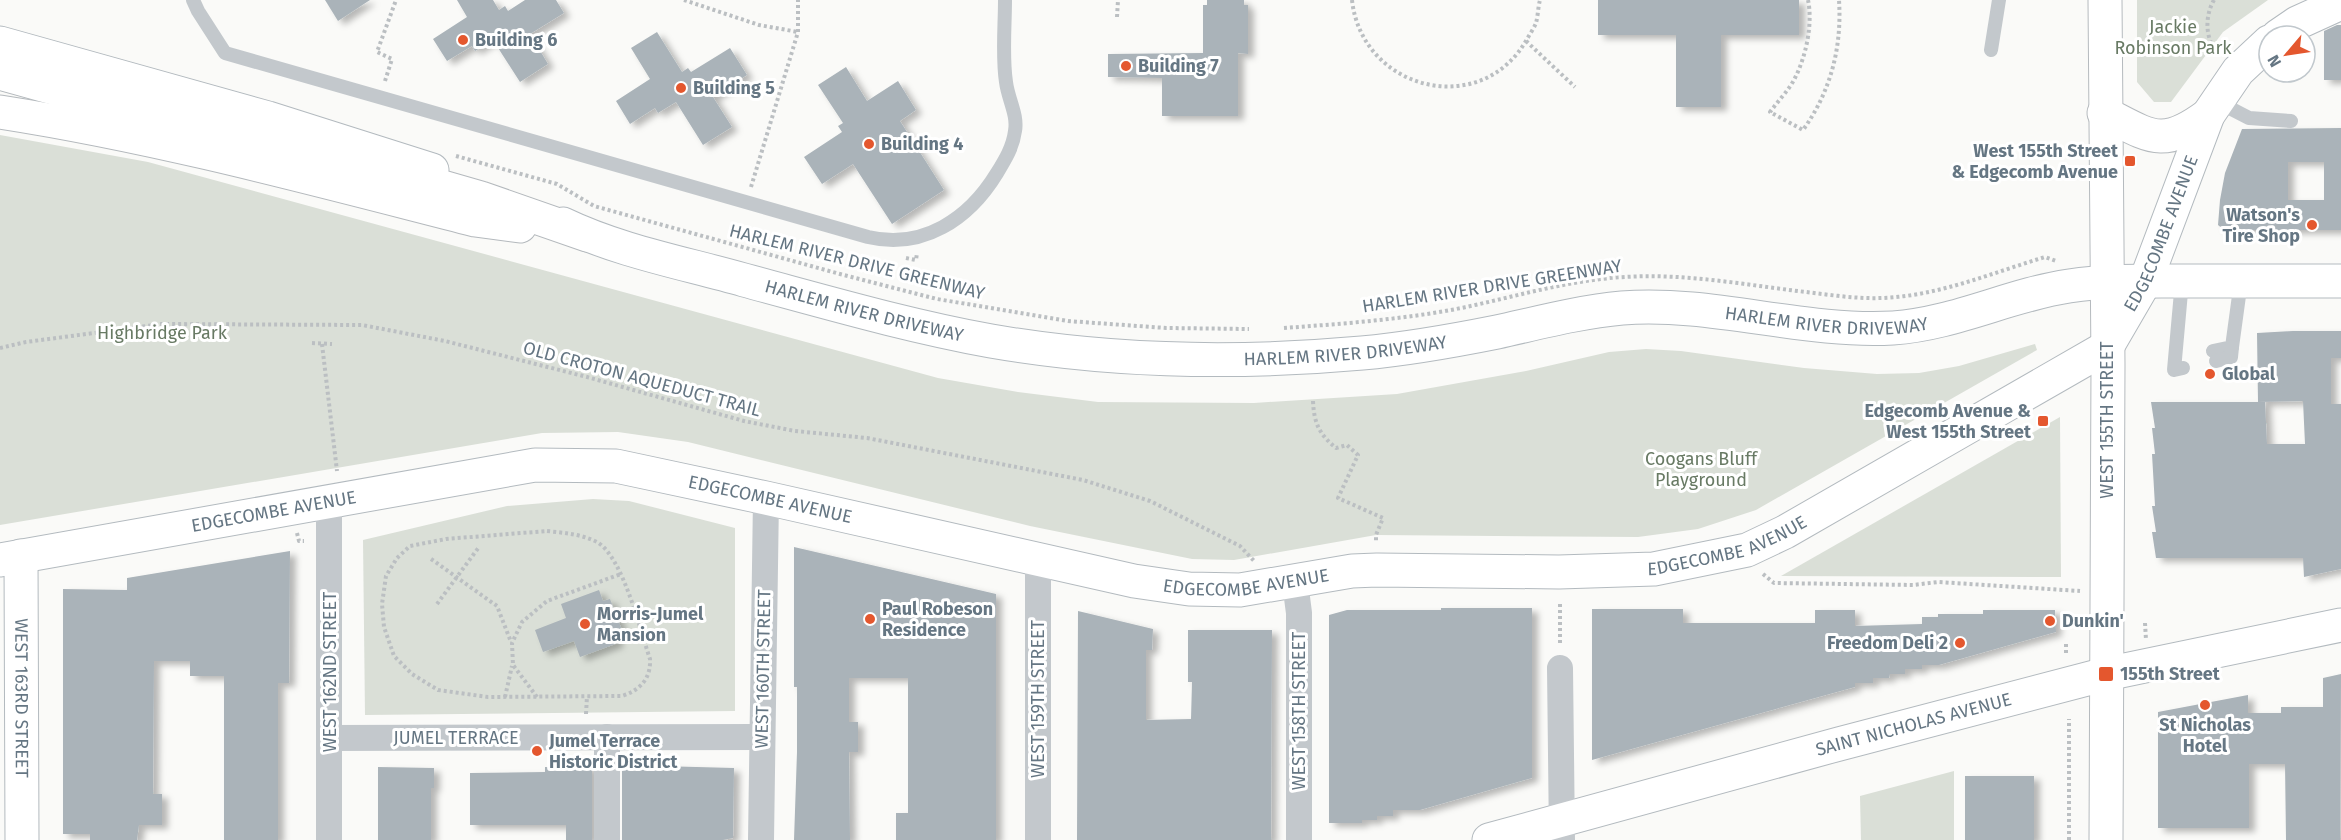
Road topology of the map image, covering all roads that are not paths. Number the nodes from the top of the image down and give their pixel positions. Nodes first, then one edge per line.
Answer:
1 (194, 0) edge
2 (1005, 0) edge
3 (1999, 0) edge
4 (2103, 0) edge
5 (2341, 3) edge
6 (2296, 24) edge
7 (0, 43) edge
8 (1991, 50) dead end
9 (2257, 53) edge
10 (0, 73) edge
11 (2212, 108) junction
12 (0, 112) edge
13 (2104, 113) junction
14 (2291, 121) dead end
15 (587, 235) junction
16 (2106, 280) junction
17 (2146, 280) junction
18 (2182, 280) junction
19 (2241, 280) junction
20 (2341, 280) edge
21 (2107, 347) junction
22 (2214, 356) dead end
23 (2179, 362) dead end
24 (766, 498) junction
25 (329, 503) junction
26 (11, 558) edge
27 (1038, 559) junction
28 (1295, 582) junction
29 (2341, 625) edge
30 (1560, 668) road end
31 (2106, 674) junction
32 (607, 737) junction
33 (761, 737) junction
34 (330, 738) junction
35 (1562, 830) edge
36 (22, 840) edge
37 (329, 840) edge
38 (608, 840) edge
39 (761, 840) edge
40 (1038, 840) edge
41 (1299, 840) edge
42 (1489, 840) edge
43 (2106, 840) edge

1 - 2 lane
3 - 8 lane
4 - 13 main road, WEST 155TH STREET
5 - 6 main road
7 - 15 main road
9 - 11 main road, EDGECOMBE AVENUE
10 - 15 main road
11 - 13 main road
11 - 14 lane
11 - 17 main road, EDGECOMBE AVENUE
12 - 15 main road
13 - 16 main road, WEST 155TH STREET
15 - 16 main road, HARLEM RIVER DRIVEWAY
16 - 17 main road, HARLEM RIVER DRIVEWAY
16 - 21 main road, WEST 155TH STREET
17 - 18 main road, HARLEM RIVER DRIVEWAY
17 - 21 main road, EDGECOMBE AVENUE
18 - 19 main road, HARLEM RIVER DRIVEWAY
18 - 23 lane
19 - 20 main road, HARLEM RIVER DRIVEWAY
19 - 22 lane
21 - 28 main road, EDGECOMBE AVENUE
21 - 31 main road, WEST 155TH STREET
24 - 25 main road, EDGECOMBE AVENUE
24 - 27 main road, EDGECOMBE AVENUE
24 - 33 street, WEST 160TH STREET
25 - 26 main road, EDGECOMBE AVENUE
25 - 34 street, WEST 162ND STREET
26 - 36 main road, WEST 163RD STREET
27 - 28 main road, EDGECOMBE AVENUE
27 - 40 street, WEST 159TH STREET
28 - 41 street, WEST 158TH STREET
29 - 31 main road, SAINT NICHOLAS AVENUE
30 - 35 street
31 - 35 main road, SAINT NICHOLAS AVENUE
31 - 43 main road, WEST 155TH STREET
32 - 33 street, JUMEL TERRACE
32 - 34 street, JUMEL TERRACE
32 - 38 street
33 - 39 street, WEST 160TH STREET
34 - 37 street, WEST 162ND STREET
35 - 42 main road, SAINT NICHOLAS AVENUE

